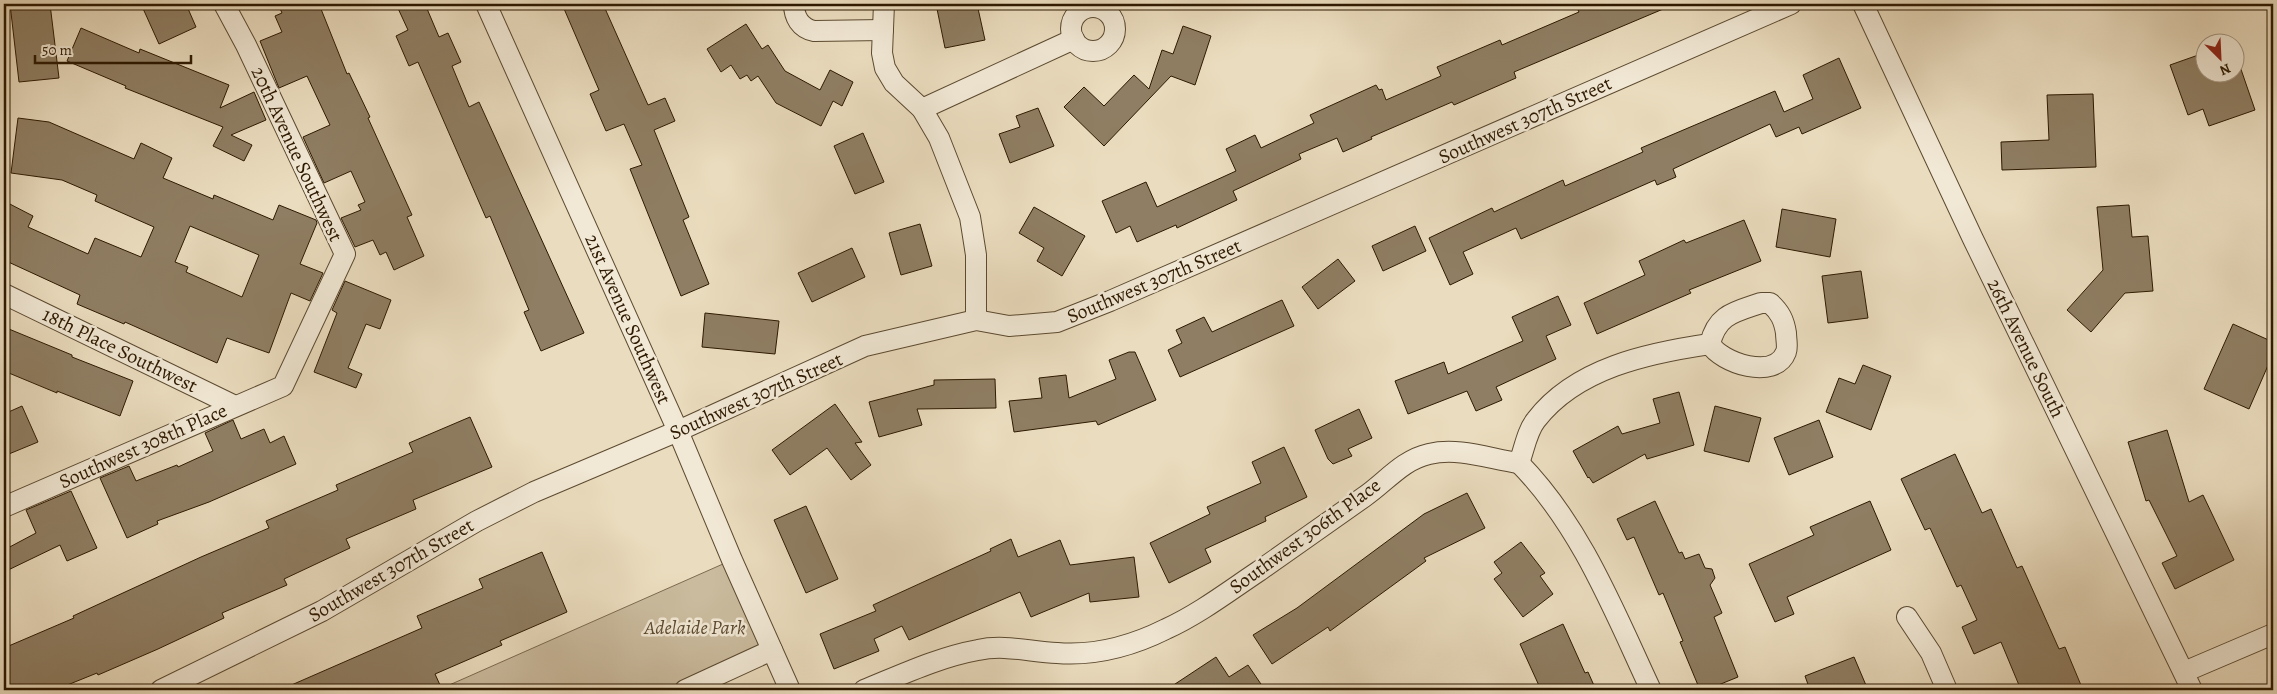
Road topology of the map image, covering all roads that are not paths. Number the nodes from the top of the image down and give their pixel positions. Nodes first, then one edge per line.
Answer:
1 (224, 4) edge
2 (486, 4) edge
3 (794, 4) edge
4 (884, 4) edge
5 (1792, 4) edge
6 (1863, 4) edge
7 (883, 30) junction
8 (1074, 39) dead end
9 (922, 109) junction
10 (4, 294) edge
11 (976, 320) junction
12 (1710, 344) dead end
13 (283, 386) joint
14 (235, 406) junction
15 (678, 431) junction
16 (1519, 463) junction
17 (4, 507) edge
18 (1907, 617) dead end
19 (2273, 634) edge
20 (772, 650) junction
21 (2184, 672) junction
22 (161, 690) edge
23 (685, 690) edge
24 (790, 690) edge
25 (864, 690) edge
26 (1651, 690) edge
27 (1947, 690) edge
28 (2192, 690) edge

1 - 13 street, 20th Avenue Southwest
2 - 15 street, 21st Avenue Southwest
3 - 7 street
4 - 7 street
5 - 11 street, Southwest 307th Street
6 - 21 street, 26th Avenue South
7 - 9 street
8 - 9 street
9 - 11 street
10 - 14 street, 18th Place Southwest
11 - 15 street, Southwest 307th Street
12 - 16 street
13 - 14 street, Southwest 308th Place
14 - 17 street, Southwest 308th Place
15 - 20 street, 21st Avenue Southwest
15 - 22 street, Southwest 307th Street
16 - 25 street, Southwest 306th Place
16 - 26 street
18 - 27 street
19 - 21 street
20 - 23 street
20 - 24 street, 21st Avenue Southwest
21 - 28 street, 26th Avenue South

